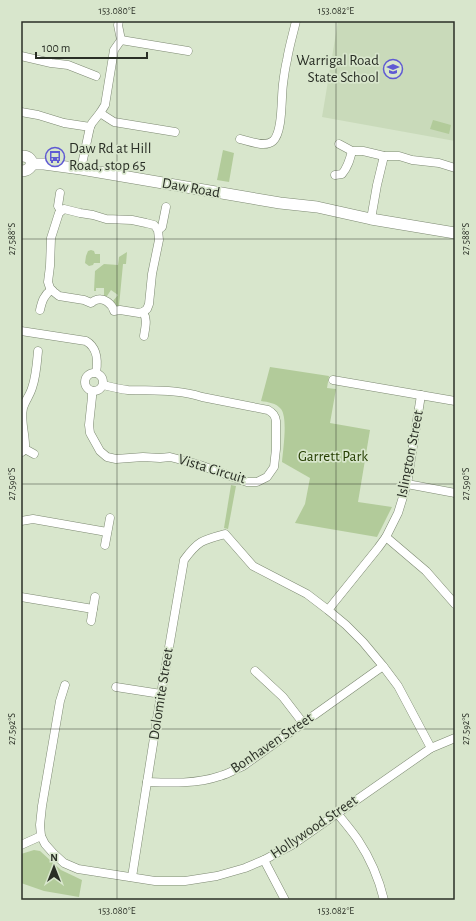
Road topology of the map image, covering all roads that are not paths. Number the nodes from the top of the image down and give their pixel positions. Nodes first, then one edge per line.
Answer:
1 (119, 21) edge
2 (296, 21) edge
3 (121, 40) junction
4 (188, 51) dead end
5 (21, 56) edge
6 (96, 76) dead end
7 (21, 112) edge
8 (100, 114) junction
9 (90, 127) junction
10 (174, 132) dead end
11 (240, 139) dead end
12 (339, 144) dead end
13 (352, 151) junction
14 (21, 156) edge
15 (384, 156) junction
16 (31, 164) junction
17 (455, 168) edge
18 (81, 170) junction
19 (21, 171) edge
20 (335, 175) dead end
21 (60, 193) dead end
22 (166, 207) dead end
23 (61, 211) junction
24 (371, 219) junction
25 (158, 230) junction
26 (455, 233) edge
27 (51, 290) junction
28 (40, 310) dead end
29 (143, 312) junction
30 (21, 331) edge
31 (144, 336) dead end
32 (38, 351) dead end
33 (96, 374) junction
34 (333, 380) dead end
35 (103, 385) junction
36 (92, 391) junction
37 (421, 395) junction
38 (455, 401) edge
39 (23, 451) edge
40 (34, 454) dead end
41 (407, 484) junction
42 (455, 493) edge
43 (110, 518) dead end
44 (21, 521) edge
45 (107, 532) junction
46 (386, 537) junction
47 (105, 545) dead end
48 (21, 597) edge
49 (95, 597) dead end
50 (455, 604) edge
51 (93, 609) junction
52 (328, 610) junction
53 (91, 621) dead end
54 (383, 666) junction
55 (255, 671) dead end
56 (66, 684) dead end
57 (116, 687) dead end
58 (160, 694) junction
59 (303, 723) junction
60 (455, 738) edge
61 (431, 748) junction
62 (147, 782) junction
63 (337, 813) junction
64 (41, 836) junction
65 (21, 845) edge
66 (264, 860) junction
67 (132, 877) junction
68 (285, 900) edge
69 (384, 900) edge

1 - 3 street
2 - 11 street
3 - 4 street
3 - 8 street
5 - 6 street
7 - 9 street
8 - 9 street
8 - 10 street
9 - 18 street
12 - 13 street
13 - 15 street
13 - 20 street
14 - 16 street
15 - 17 street
15 - 24 street
16 - 18 street, Daw Road
16 - 19 street
18 - 24 street, Daw Road
21 - 23 street
22 - 25 street
23 - 25 street
23 - 27 street
24 - 26 street, Daw Road
25 - 29 street
27 - 28 street
27 - 29 street
29 - 31 street
30 - 33 street
32 - 39 street
33 - 35 street
33 - 36 street
34 - 37 street
35 - 36 street
35 - 36 street, Vista Circuit
37 - 38 street
37 - 41 street, Islington Street
39 - 40 street
41 - 42 street
41 - 46 street, Islington Street
43 - 45 street
44 - 45 street
45 - 47 street
46 - 50 street
46 - 52 street, Islington Street
48 - 51 street
49 - 51 street
51 - 53 street
52 - 54 street
52 - 58 street, Dolomite Street
54 - 59 street, Bonhaven Street
54 - 61 street
55 - 59 street
56 - 64 street
57 - 58 street
58 - 62 street, Dolomite Street
59 - 62 street, Bonhaven Street
60 - 61 street, Hollywood Street
61 - 63 street, Hollywood Street
62 - 67 street, Dolomite Street
63 - 66 street, Hollywood Street
63 - 69 street
64 - 65 street
64 - 67 street, Hollywood Street
66 - 67 street, Hollywood Street
66 - 68 street

